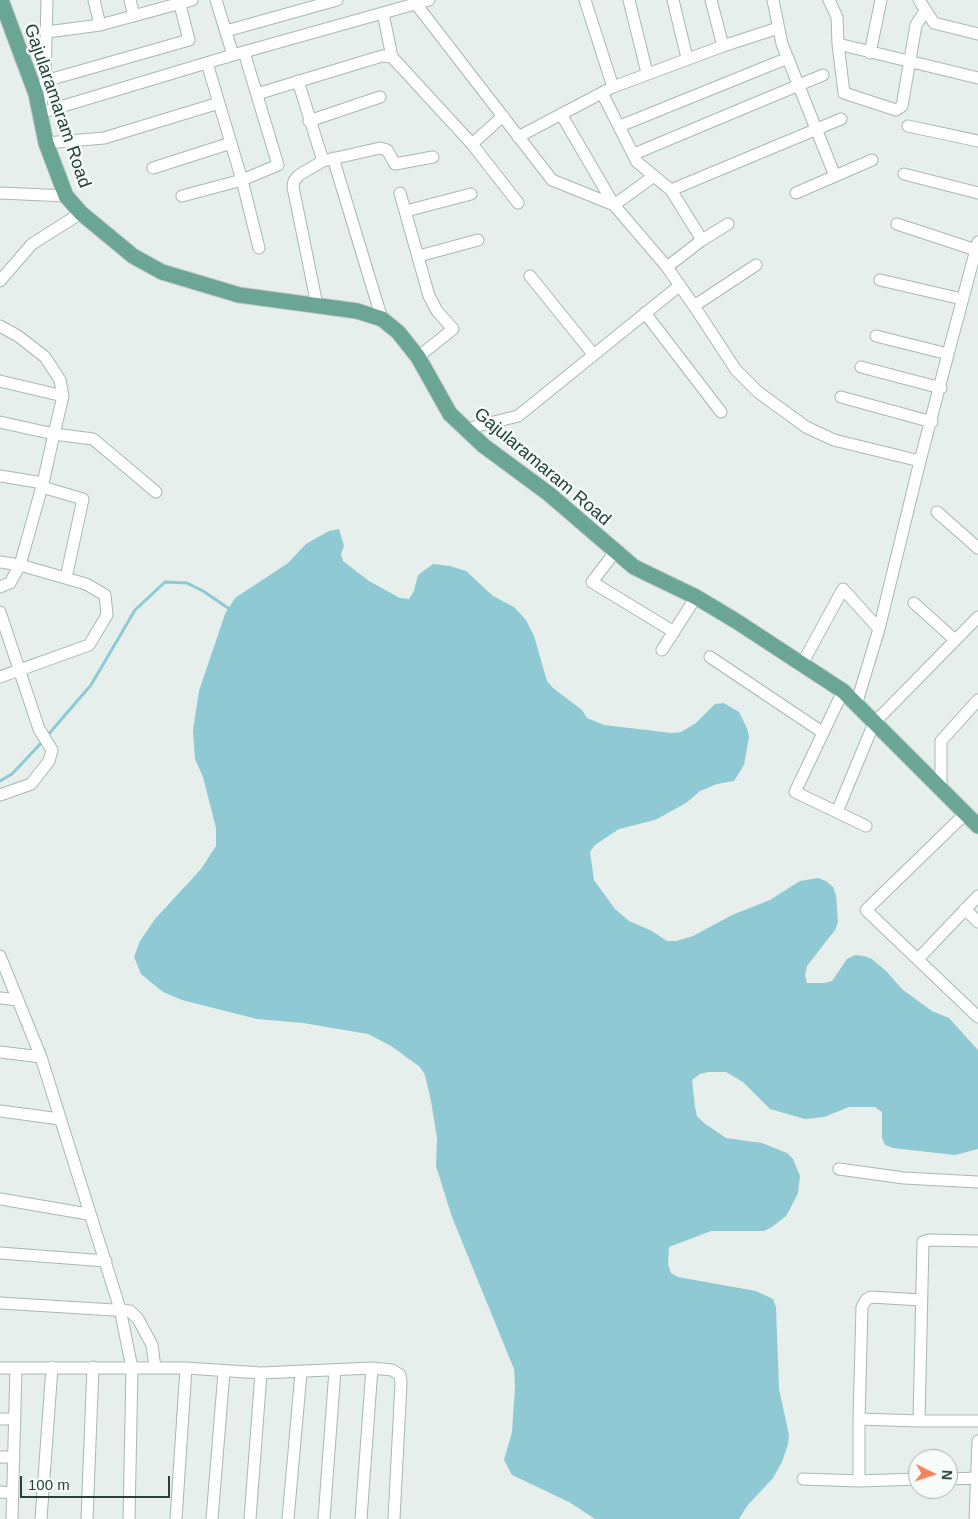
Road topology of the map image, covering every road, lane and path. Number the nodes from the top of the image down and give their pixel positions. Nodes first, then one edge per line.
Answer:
1 (47, 0) edge
2 (94, 0) edge
3 (130, 0) edge
4 (192, 0) edge
5 (216, 0) edge
6 (337, 0) edge
7 (429, 0) edge
8 (585, 0) edge
9 (629, 0) edge
10 (673, 0) edge
11 (711, 0) edge
12 (773, 0) edge
13 (829, 0) edge
14 (840, 0) edge
15 (882, 0) edge
16 (919, 0) edge
17 (180, 4) junction
18 (416, 4) junction
19 (4, 7) edge
20 (925, 11) junction
21 (384, 13) junction
22 (134, 16) junction
23 (836, 17) junction
24 (100, 25) junction
25 (778, 28) junction
26 (226, 31) junction
27 (47, 32) junction
28 (978, 34) edge
29 (838, 44) junction
30 (723, 46) junction
31 (870, 53) junction
32 (238, 54) junction
33 (392, 57) junction
34 (687, 58) junction
35 (788, 58) junction
36 (910, 62) junction
37 (207, 63) junction
38 (647, 73) junction
39 (823, 75) dead end
40 (978, 78) edge
41 (45, 80) junction
42 (298, 81) junction
43 (797, 85) junction
44 (613, 87) junction
45 (602, 93) junction
46 (257, 94) junction
47 (380, 97) dead end
48 (219, 103) junction
49 (40, 113) junction
50 (561, 114) junction
51 (503, 116) junction
52 (841, 119) dead end
53 (309, 121) junction
54 (620, 126) junction
55 (908, 126) dead end
56 (815, 129) junction
57 (518, 137) junction
58 (978, 141) edge
59 (46, 143) junction
60 (231, 143) junction
61 (472, 144) junction
62 (634, 154) junction
63 (433, 157) dead end
64 (328, 160) junction
65 (872, 160) dead end
66 (153, 168) dead end
67 (904, 174) dead end
68 (654, 176) junction
69 (835, 176) junction
70 (242, 180) junction
71 (671, 190) junction
72 (0, 193) edge
73 (400, 193) dead end
74 (796, 193) dead end
75 (978, 193) edge
76 (471, 194) dead end
77 (66, 196) junction
78 (182, 196) dead end
79 (518, 203) dead end
80 (614, 205) junction
81 (406, 212) junction
82 (81, 213) junction
83 (728, 224) dead end
84 (897, 224) dead end
85 (478, 240) dead end
86 (702, 240) junction
87 (977, 246) edge
88 (259, 248) dead end
89 (419, 256) junction
90 (756, 264) dead end
91 (666, 267) junction
92 (530, 276) dead end
93 (880, 280) dead end
94 (0, 281) edge
95 (678, 286) junction
96 (962, 299) junction
97 (317, 305) junction
98 (694, 306) junction
99 (645, 313) junction
100 (382, 319) junction
101 (0, 326) edge
102 (876, 336) dead end
103 (593, 354) junction
104 (948, 354) junction
105 (418, 357) junction
106 (861, 367) dead end
107 (0, 380) edge
108 (940, 388) junction
109 (64, 396) junction
110 (841, 397) dead end
111 (721, 412) dead end
112 (0, 422) edge
113 (932, 422) junction
114 (466, 429) junction
115 (54, 434) junction
116 (920, 461) junction
117 (0, 476) edge
118 (43, 485) junction
119 (156, 492) dead end
120 (937, 512) dead end
121 (978, 548) edge
122 (615, 552) junction
123 (0, 562) edge
124 (20, 565) junction
125 (66, 578) junction
126 (0, 587) edge
127 (696, 597) junction
128 (914, 603) dead end
129 (0, 612) edge
130 (978, 617) edge
131 (879, 629) junction
132 (674, 632) junction
133 (955, 640) junction
134 (662, 650) dead end
135 (710, 657) dead end
136 (802, 664) junction
137 (19, 671) junction
138 (0, 678) edge
139 (843, 692) junction
140 (978, 700) edge
141 (856, 705) junction
142 (874, 722) junction
143 (822, 732) junction
144 (941, 790) junction
145 (0, 795) edge
146 (837, 812) junction
147 (965, 814) junction
148 (866, 826) dead end
149 (978, 826) edge
150 (978, 896) edge
151 (965, 909) junction
152 (978, 922) edge
153 (0, 956) edge
154 (918, 958) junction
155 (0, 998) edge
156 (18, 1000) junction
157 (978, 1017) edge
158 (0, 1052) edge
159 (41, 1057) junction
160 (0, 1110) edge
161 (60, 1119) junction
162 (839, 1169) dead end
163 (978, 1182) edge
164 (0, 1199) edge
165 (88, 1214) junction
166 (978, 1241) edge
167 (0, 1252) edge
168 (106, 1261) junction
169 (921, 1300) junction
170 (0, 1303) edge
171 (120, 1309) junction
172 (52, 1367) junction
173 (0, 1368) edge
174 (16, 1368) junction
175 (93, 1368) junction
176 (132, 1368) junction
177 (155, 1368) junction
178 (186, 1368) junction
179 (372, 1368) junction
180 (335, 1370) junction
181 (224, 1372) junction
182 (261, 1373) junction
183 (301, 1373) junction
184 (0, 1419) edge
185 (15, 1419) junction
186 (859, 1419) junction
187 (919, 1421) junction
188 (978, 1421) edge
189 (978, 1442) edge
190 (0, 1456) edge
191 (14, 1458) junction
192 (977, 1478) edge
193 (802, 1479) dead end
194 (908, 1479) edge
195 (958, 1479) edge
196 (859, 1481) junction
197 (0, 1492) edge
198 (13, 1493) junction
199 (12, 1519) edge
200 (41, 1519) edge
201 (87, 1519) edge
202 (129, 1519) edge
203 (176, 1519) edge
204 (212, 1519) edge
205 (250, 1519) edge
206 (288, 1519) edge
207 (324, 1519) edge
208 (361, 1519) edge
209 (394, 1519) edge
210 (975, 1519) edge

1 - 27 street
2 - 24 street
3 - 22 street
4 - 17 street
5 - 26 street
6 - 26 street
7 - 18 street
8 - 44 street
9 - 38 street
10 - 34 street
11 - 30 street
12 - 25 street
13 - 23 street
14 - 23 street
15 - 31 street
16 - 20 street
17 - 22 street
17 - 41 street
18 - 21 street
18 - 51 street
19 - 49 main road, Gajularamaram Road
20 - 28 street
20 - 36 street
21 - 32 street
21 - 33 street
22 - 24 street
23 - 29 street
24 - 27 street
25 - 30 street
25 - 35 street
26 - 32 street
27 - 41 street
29 - 31 street
29 - 36 street
30 - 34 street
31 - 36 street
32 - 37 street
32 - 46 street
33 - 42 street
33 - 61 street
34 - 38 street
35 - 43 street
35 - 54 street
36 - 40 street
37 - 48 street
37 - 49 street
38 - 44 street
39 - 43 street
41 - 49 street
42 - 46 street
42 - 53 street
43 - 56 street
43 - 62 street
44 - 45 street
45 - 50 street
45 - 54 street
46 - 70 street
47 - 53 street
48 - 59 street
48 - 60 street
49 - 59 main road, Gajularamaram Road
50 - 57 street
50 - 80 street
51 - 57 street
51 - 61 street
52 - 56 street
53 - 64 street
54 - 62 street
55 - 58 street
56 - 69 street
56 - 71 street
57 - 80 street
59 - 77 main road, Gajularamaram Road
60 - 66 street
60 - 70 street
61 - 79 street
62 - 68 street
63 - 64 street
64 - 97 street
64 - 100 street
65 - 69 street
67 - 75 street
68 - 71 street
68 - 80 street
69 - 74 street
70 - 78 street
70 - 88 street
71 - 86 street
72 - 77 street
73 - 81 street
76 - 81 street
77 - 82 main road, Gajularamaram Road
80 - 91 street
81 - 89 street
82 - 94 street
82 - 97 main road, Gajularamaram Road
83 - 86 street
84 - 87 street
85 - 89 street
86 - 91 street
87 - 96 street
89 - 105 street
90 - 98 street
91 - 95 street
92 - 103 street
93 - 96 street
95 - 98 street
95 - 99 street
96 - 104 street
97 - 100 main road, Gajularamaram Road
98 - 116 street
99 - 103 street
99 - 111 street
100 - 105 main road, Gajularamaram Road
101 - 109 street
102 - 104 street
103 - 114 street
104 - 108 street
105 - 114 main road, Gajularamaram Road
106 - 108 street
107 - 109 street
108 - 113 street
109 - 115 street
110 - 113 street
112 - 115 street
113 - 116 street
114 - 122 main road, Gajularamaram Road
115 - 118 street
115 - 119 street
116 - 131 street
117 - 118 street
118 - 124 street
118 - 125 street
120 - 121 street
122 - 127 main road, Gajularamaram Road
122 - 132 street
123 - 124 street
124 - 125 street
124 - 126 street
125 - 137 street
127 - 132 street
127 - 136 main road, Gajularamaram Road
128 - 133 street
129 - 137 street
130 - 133 street
131 - 136 street
131 - 141 street
132 - 134 street
133 - 142 street
135 - 143 street
136 - 139 main road, Gajularamaram Road
137 - 138 street
137 - 145 street
139 - 141 main road, Gajularamaram Road
139 - 143 street
140 - 144 street
141 - 142 main road, Gajularamaram Road
142 - 144 main road, Gajularamaram Road
142 - 146 street
143 - 146 street
144 - 147 main road, Gajularamaram Road
146 - 148 street
147 - 149 main road, Gajularamaram Road
147 - 154 street
150 - 151 street
151 - 152 street
151 - 154 street
153 - 156 street
154 - 157 street
155 - 156 street
156 - 159 street
158 - 159 street
159 - 161 street
160 - 161 street
161 - 165 street
162 - 163 street
164 - 165 street
165 - 168 street
166 - 169 street
167 - 168 street
168 - 171 street
169 - 186 street
169 - 187 street
170 - 171 street
171 - 176 street
171 - 177 street
172 - 174 street
172 - 175 street
172 - 200 street
173 - 174 street
174 - 185 street
175 - 176 street
175 - 201 street
176 - 177 street
176 - 202 street
177 - 178 street
178 - 181 street
178 - 203 street
179 - 180 street
179 - 208 street
179 - 209 street
180 - 183 street
180 - 207 street
181 - 182 street
181 - 204 street
182 - 183 street
182 - 205 street
183 - 206 street
184 - 185 street
185 - 191 street
186 - 187 street
186 - 196 street
187 - 188 street
189 - 192 street
190 - 191 street
191 - 198 street
192 - 195 street
192 - 210 street
193 - 196 street
194 - 196 street
197 - 198 street
198 - 199 street

